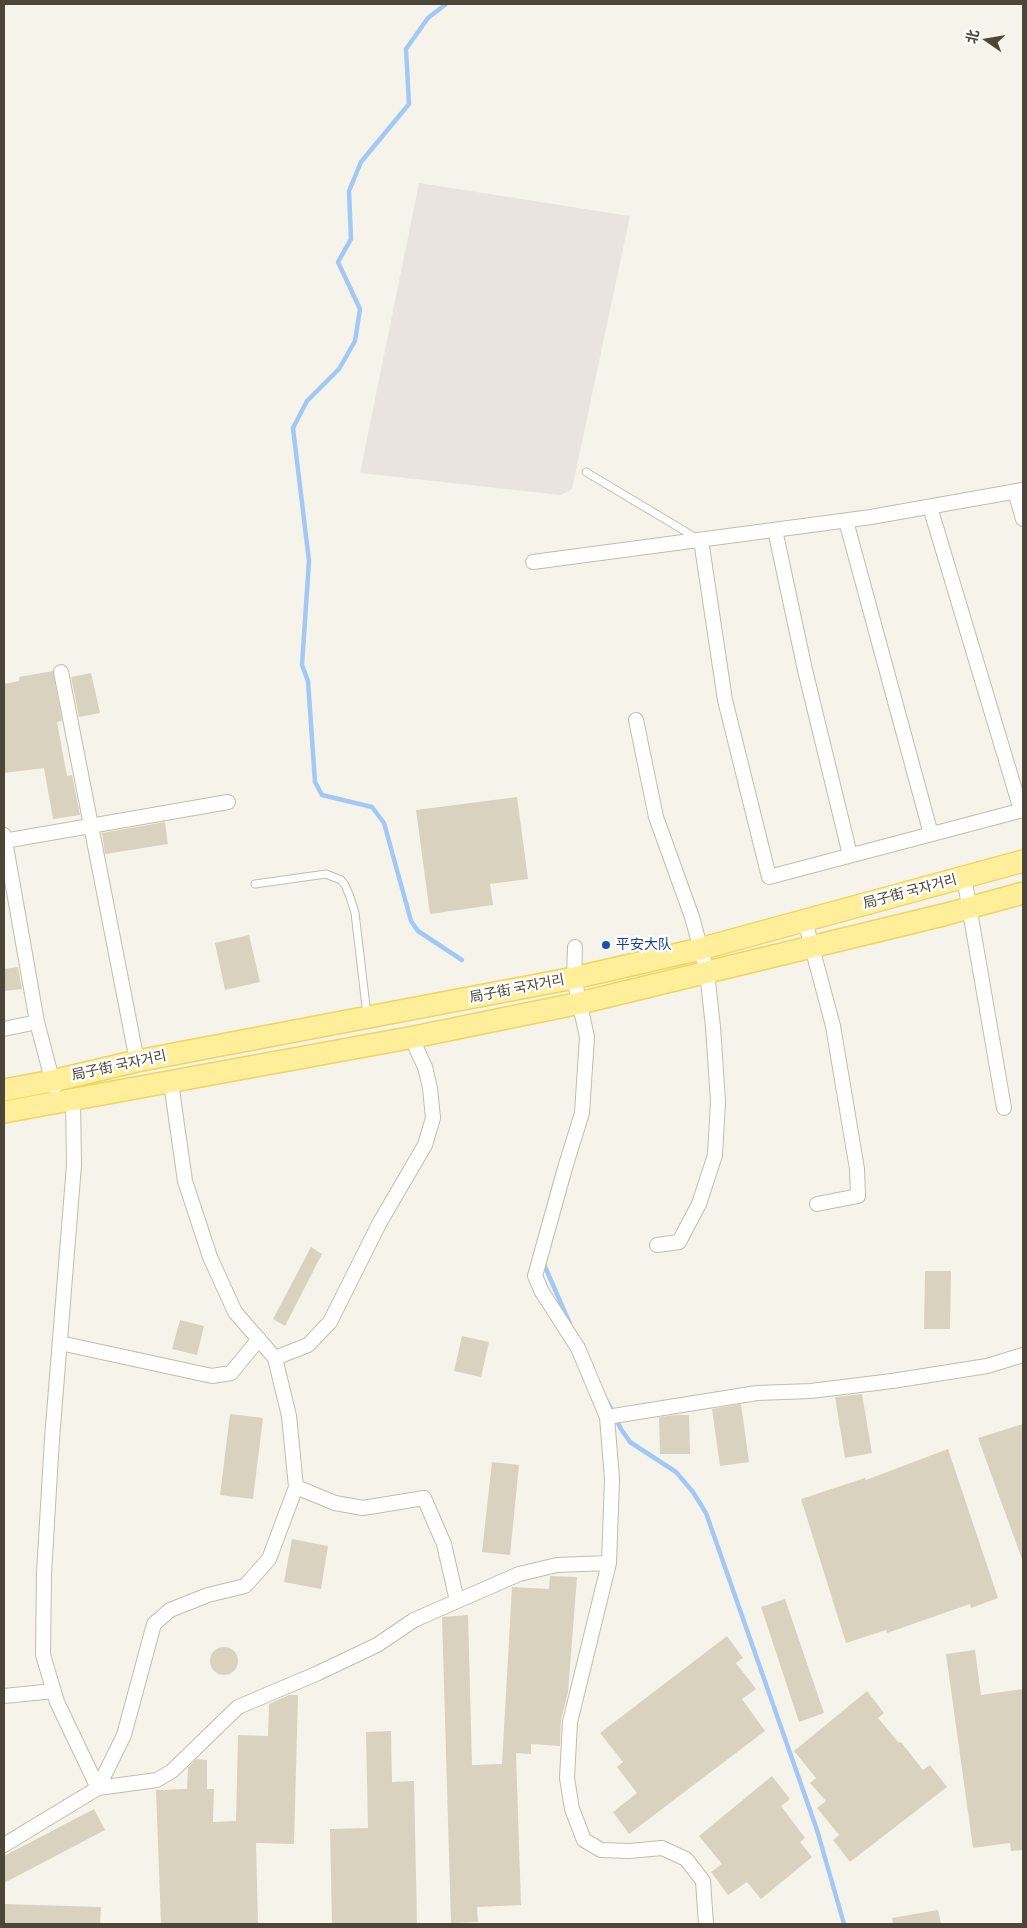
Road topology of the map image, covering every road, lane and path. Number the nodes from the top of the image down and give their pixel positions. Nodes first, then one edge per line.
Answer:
1 (586, 472) dead end
2 (1019, 490) edge
3 (930, 507) junction
4 (1023, 519) edge
5 (846, 521) junction
6 (775, 530) junction
7 (701, 540) junction
8 (533, 562) dead end
9 (61, 672) dead end
10 (636, 720) dead end
11 (228, 802) dead end
12 (1022, 810) edge
13 (91, 826) junction
14 (931, 834) junction
15 (4, 839) edge
16 (850, 855) junction
17 (1023, 861) edge
18 (964, 877) junction
19 (256, 884) dead end
20 (1023, 893) edge
21 (970, 908) junction
22 (805, 921) junction
23 (575, 947) dead end
24 (812, 947) junction
25 (700, 949) junction
26 (707, 972) junction
27 (574, 978) junction
28 (580, 1003) junction
29 (367, 1018) junction
30 (37, 1022) junction
31 (4, 1029) edge
32 (414, 1037) junction
33 (137, 1062) junction
34 (52, 1081) junction
35 (171, 1083) junction
36 (4, 1090) edge
37 (65, 1101) junction
38 (1004, 1108) dead end
39 (4, 1112) edge
40 (816, 1204) dead end
41 (657, 1245) dead end
42 (259, 1339) junction
43 (60, 1343) junction
44 (1023, 1355) edge
45 (275, 1358) junction
46 (613, 1415) junction
47 (296, 1487) junction
48 (609, 1563) junction
49 (457, 1601) junction
50 (54, 1691) junction
51 (4, 1696) edge
52 (98, 1788) junction
53 (4, 1845) edge
54 (706, 1924) edge

1 - 7 lane
2 - 3 street
2 - 4 street
3 - 5 street
3 - 12 street
5 - 6 street
5 - 14 street
6 - 7 street
6 - 16 street
7 - 8 street
7 - 16 street
9 - 13 street
10 - 25 street
11 - 13 street
12 - 14 street
13 - 15 street
13 - 33 street
14 - 16 street
15 - 30 street
17 - 18 main road, 局子街 국자거리
18 - 21 street
18 - 22 main road, 局子街 국자거리
19 - 29 lane
20 - 21 main road, 局子街 국자거리
21 - 24 main road, 局子街 국자거리
21 - 38 street
22 - 24 street
22 - 25 main road, 局子街 국자거리
23 - 27 street
24 - 26 main road, 局子街 국자거리
24 - 40 street
25 - 26 street
25 - 27 main road, 局子街 국자거리
26 - 28 main road, 局子街 국자거리
26 - 41 street
27 - 28 street
27 - 29 main road, 局子街 국자거리
28 - 32 main road, 局子街 국자거리
28 - 46 street
29 - 33 main road, 局子街 국자거리
30 - 31 street
30 - 34 street
32 - 35 main road, 局子街 국자거리
32 - 45 street
33 - 34 main road, 局子街 국자거리
34 - 36 main road, 局子街 국자거리
34 - 37 street
35 - 37 main road, 局子街 국자거리
35 - 42 street
37 - 39 main road, 局子街 국자거리
37 - 43 street
42 - 43 street
42 - 45 street
43 - 50 street
44 - 46 street
45 - 47 street
46 - 48 street
47 - 49 street
47 - 52 street
48 - 49 street
48 - 54 street
49 - 52 street
50 - 51 street
50 - 52 street
52 - 53 street

